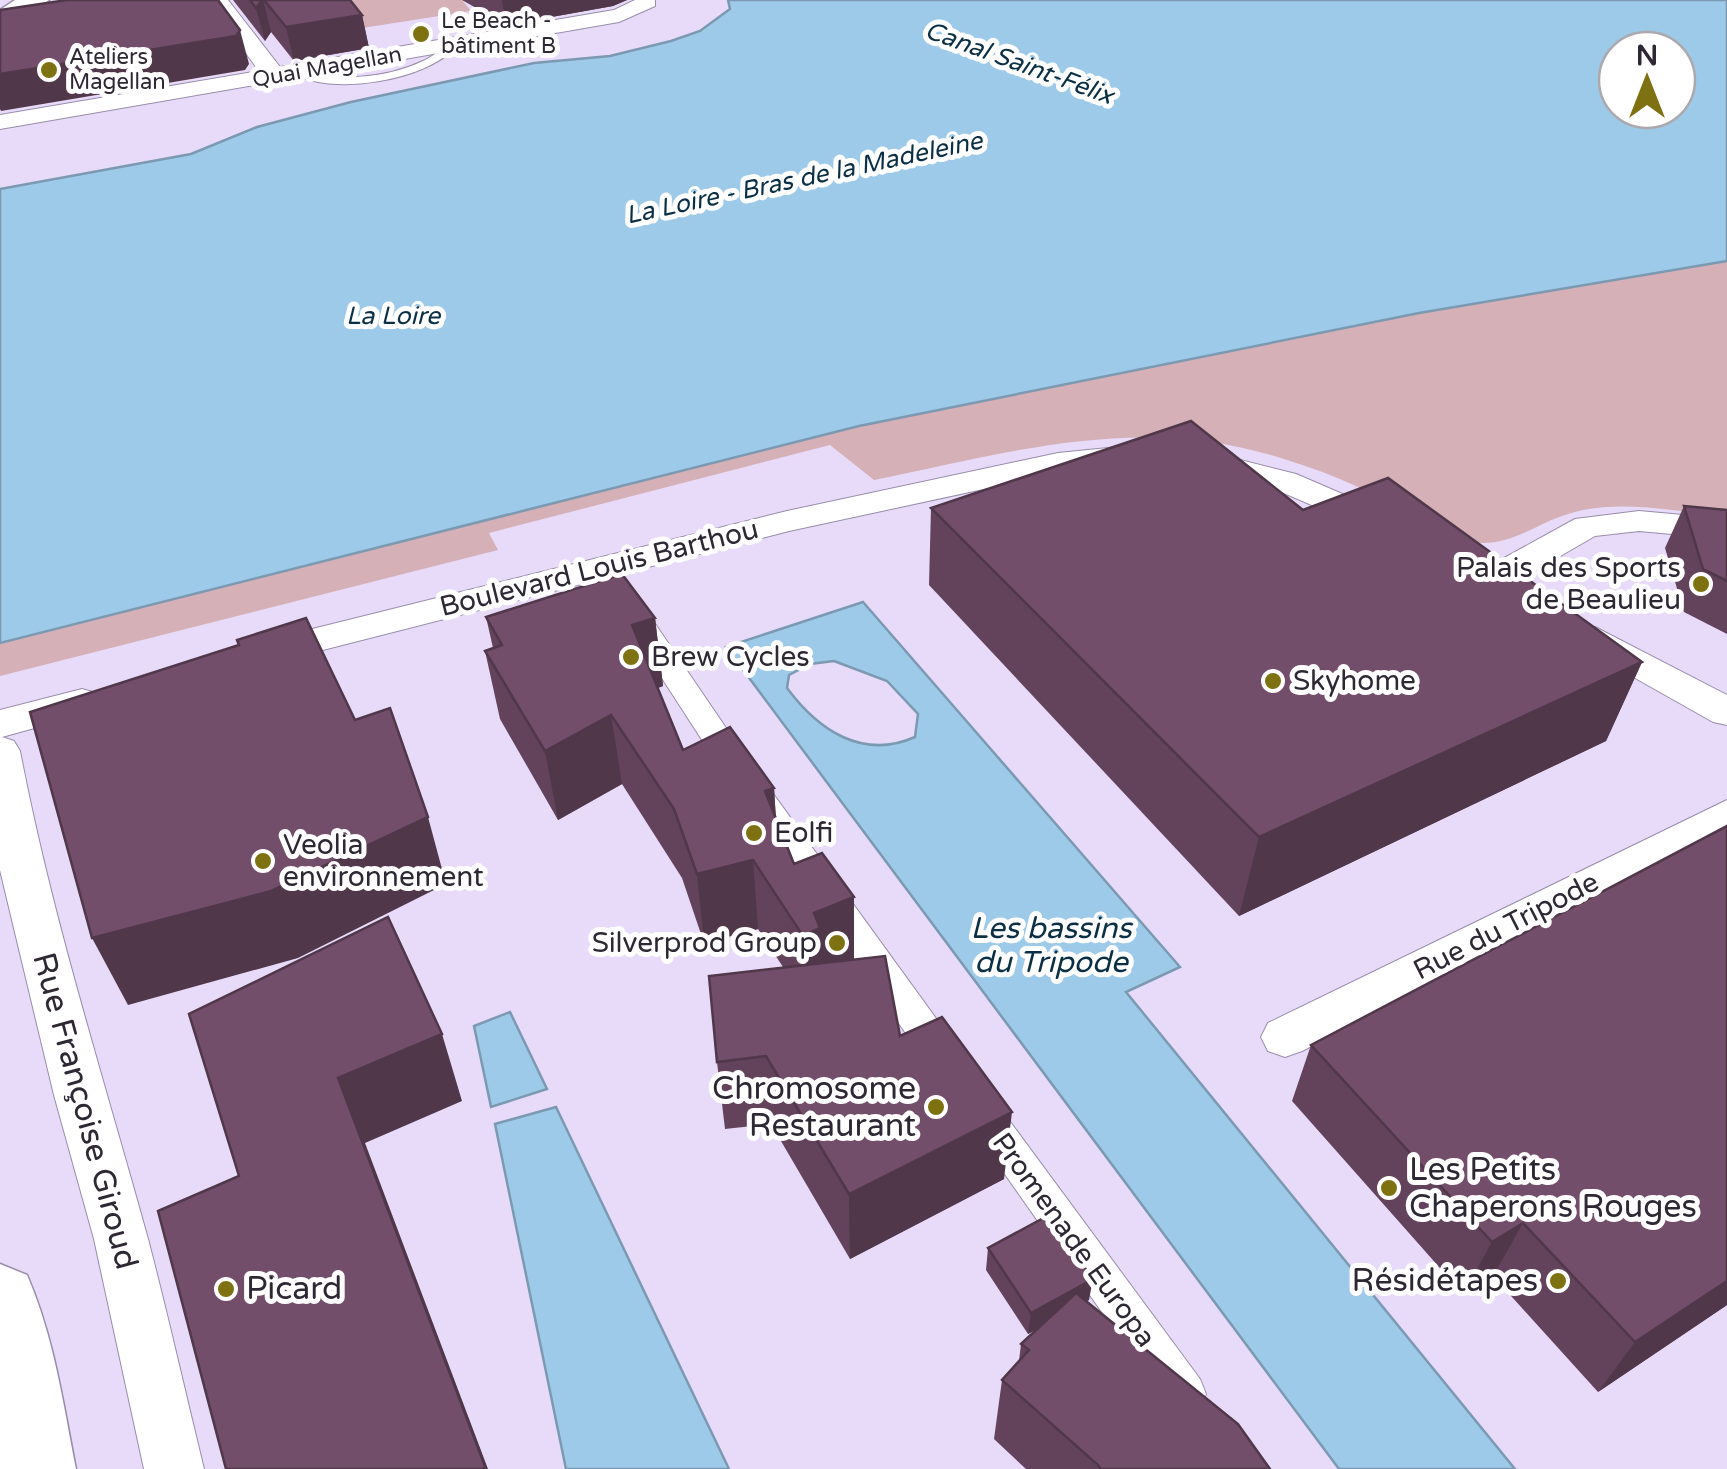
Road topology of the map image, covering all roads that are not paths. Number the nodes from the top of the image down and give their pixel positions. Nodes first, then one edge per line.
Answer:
1 (8, 0) edge
2 (35, 0) edge
3 (217, 0) edge
4 (645, 0) edge
5 (0, 5) edge
6 (0, 23) edge
7 (286, 74) junction
8 (0, 122) edge
9 (1727, 529) edge
10 (1407, 537) edge
11 (604, 566) junction
12 (1524, 600) edge
13 (1558, 619) edge
14 (225, 664) edge
15 (112, 694) edge
16 (1727, 712) edge
17 (0, 724) edge
18 (0, 752) edge
19 (1727, 815) edge
20 (1285, 1037) dead end
21 (0, 1300) edge
22 (1205, 1423) edge
23 (35, 1469) edge
24 (174, 1469) edge

1 - 5 main road
2 - 6 main road
3 - 7 street
4 - 7 street, Quai Magellan
7 - 8 street, Quai Magellan
9 - 12 street
10 - 11 street, Boulevard Louis Barthou
11 - 14 street, Boulevard Louis Barthou
11 - 22 street, Promenade Europa
13 - 16 street
15 - 17 street
18 - 24 street, Rue Françoise Giroud
19 - 20 street, Rue du Tripode
21 - 23 main road

